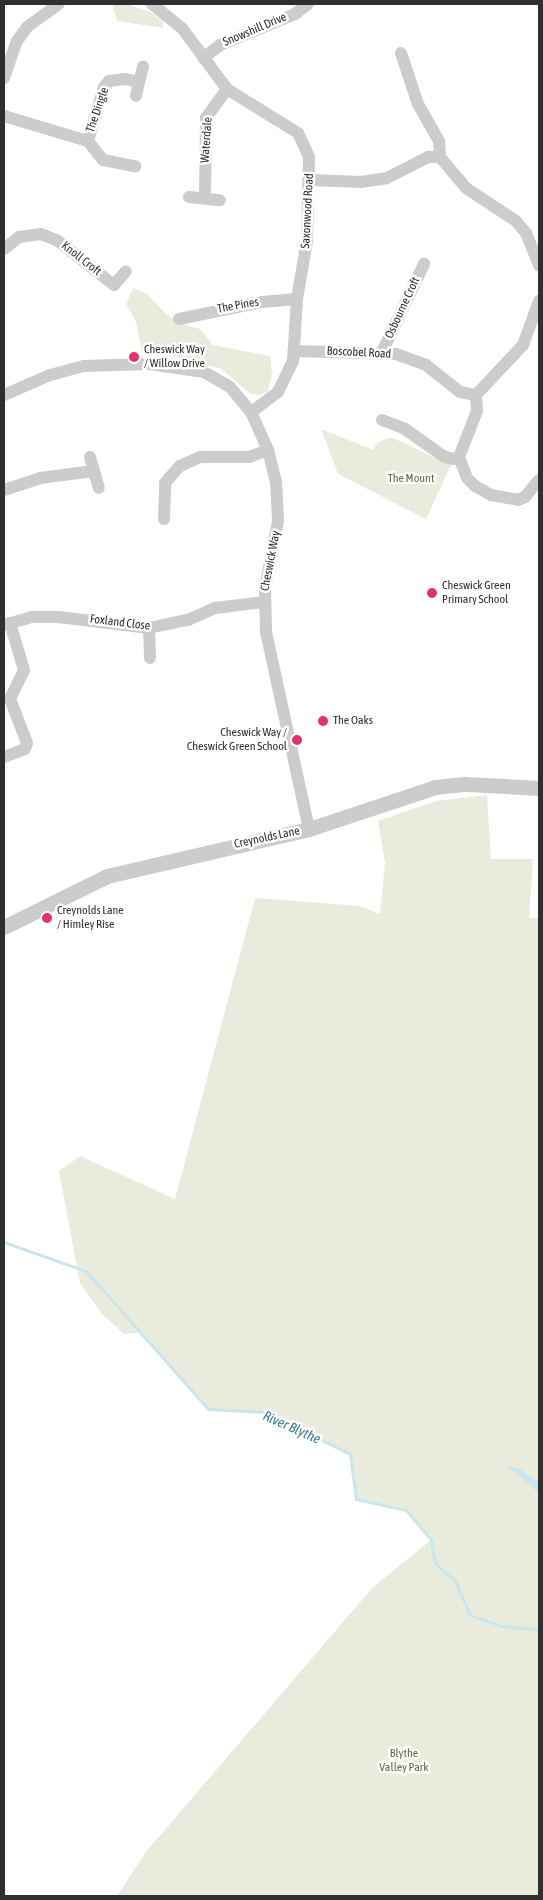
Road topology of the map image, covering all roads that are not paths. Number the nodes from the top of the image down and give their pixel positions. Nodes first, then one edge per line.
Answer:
1 (152, 4) edge
2 (308, 4) edge
3 (54, 5) edge
4 (401, 53) dead end
5 (203, 58) junction
6 (143, 67) dead end
7 (4, 78) edge
8 (139, 82) junction
9 (227, 89) junction
10 (136, 96) dead end
11 (4, 116) edge
12 (88, 141) junction
13 (440, 158) junction
14 (135, 166) dead end
15 (311, 180) junction
16 (189, 197) dead end
17 (206, 198) junction
18 (220, 200) dead end
19 (4, 249) edge
20 (424, 264) dead end
21 (539, 266) edge
22 (126, 271) dead end
23 (297, 299) junction
24 (539, 301) edge
25 (179, 319) dead end
26 (295, 351) junction
27 (382, 352) junction
28 (4, 395) edge
29 (476, 395) junction
30 (251, 412) junction
31 (382, 420) dead end
32 (268, 450) junction
33 (90, 457) dead end
34 (459, 457) junction
35 (94, 471) junction
36 (539, 480) edge
37 (99, 488) dead end
38 (4, 490) edge
39 (164, 519) dead end
40 (264, 602) junction
41 (7, 624) edge
42 (149, 628) junction
43 (150, 658) dead end
44 (4, 757) edge
45 (539, 788) edge
46 (309, 829) junction
47 (4, 927) edge

1 - 5 street, Saxonwood Road
2 - 5 street, Snowshill Drive
3 - 7 street
4 - 13 street
5 - 9 street, Saxonwood Road
6 - 8 street
8 - 10 street
8 - 12 street, The Dingle
9 - 15 street, Saxonwood Road
9 - 17 street, Waterdale
11 - 12 street, The Dingle
12 - 14 street, The Dingle
13 - 15 street
13 - 21 street
15 - 23 street, Saxonwood Road
16 - 17 street
17 - 18 street
19 - 22 street, Knoll Croft
20 - 27 street, Osbourne Croft
23 - 25 street, The Pines
23 - 26 street, Saxonwood Road
24 - 29 street
26 - 27 street, Boscobel Road
26 - 30 street, Saxonwood Road
27 - 29 street, Boscobel Road
28 - 30 street, Cheswick Way
29 - 34 street
30 - 32 street, Cheswick Way
31 - 34 street
32 - 39 street
32 - 40 street, Cheswick Way
33 - 35 street
34 - 36 street
35 - 37 street
35 - 38 street
40 - 42 street, Foxland Close
40 - 46 street, Cheswick Way
41 - 42 street, Foxland Close
41 - 44 street
42 - 43 street
45 - 46 street, Creynolds Lane
46 - 47 street, Creynolds Lane

